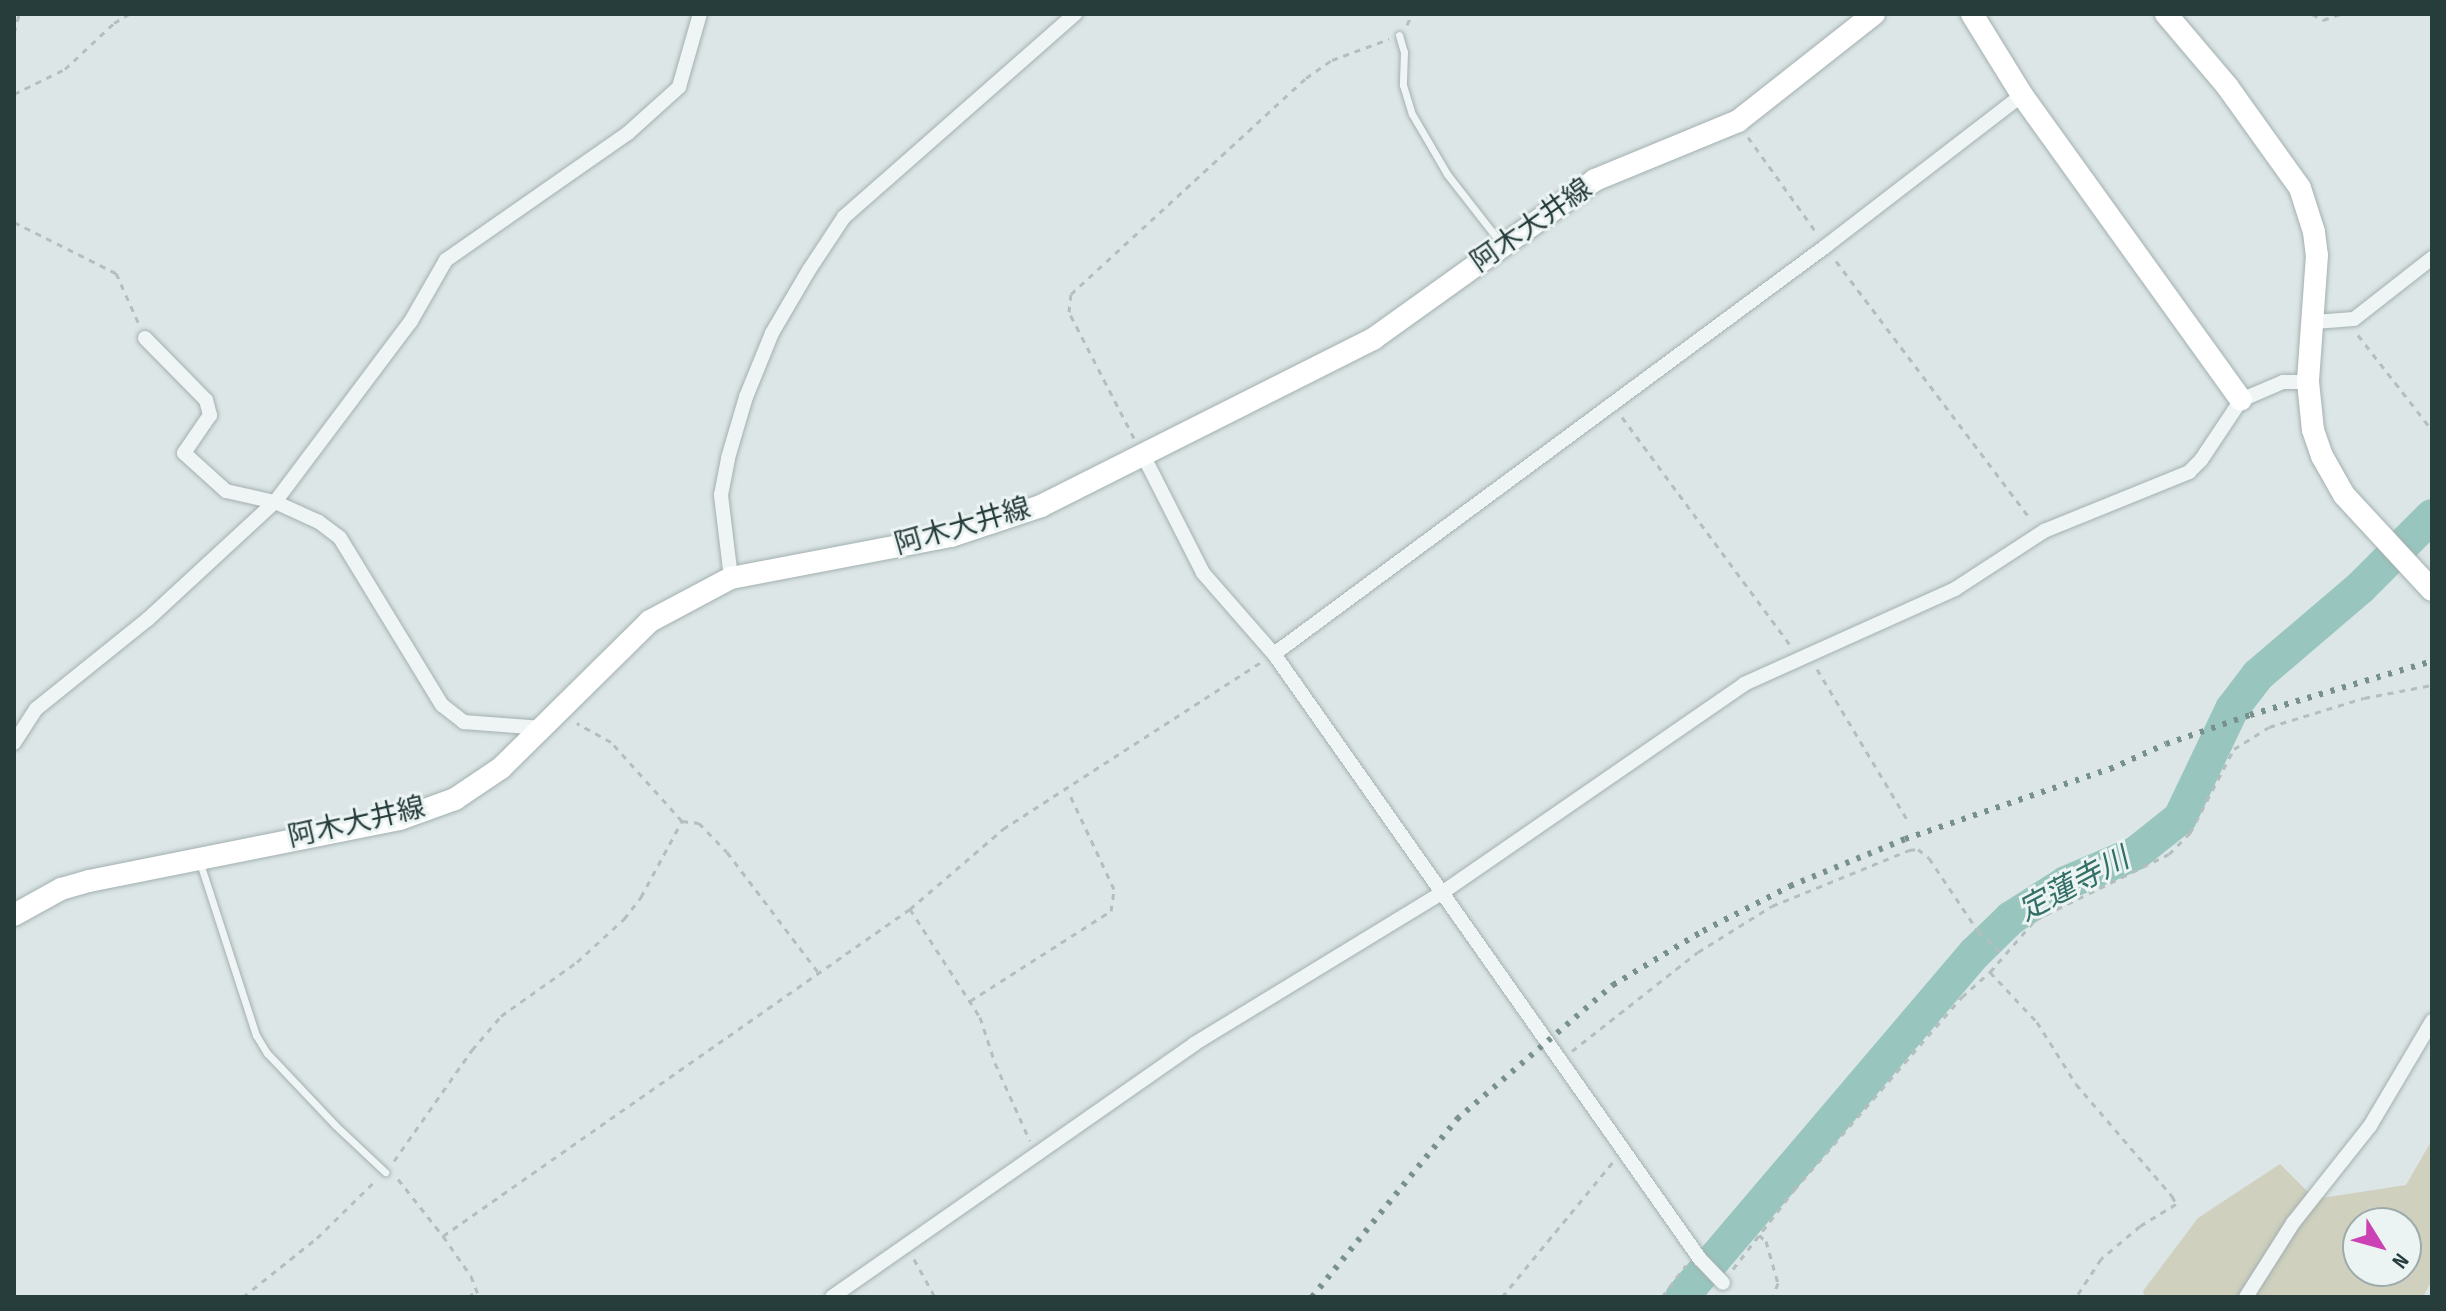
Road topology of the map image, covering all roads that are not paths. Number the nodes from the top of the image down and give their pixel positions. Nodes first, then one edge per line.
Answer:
1 (700, 14) edge
2 (1075, 14) edge
3 (1874, 14) edge
4 (1972, 14) edge
5 (2166, 14) edge
6 (1399, 35) road end
7 (2022, 95) junction
8 (1503, 245) junction
9 (2432, 258) edge
10 (2314, 322) junction
11 (145, 338) road end
12 (2308, 382) junction
13 (2241, 400) junction
14 (1143, 455) junction
15 (275, 502) junction
16 (731, 578) junction
17 (2432, 590) edge
18 (1274, 654) junction
19 (550, 720) junction
20 (14, 743) edge
21 (198, 858) junction
22 (1443, 892) junction
23 (14, 915) edge
24 (2432, 1021) edge
25 (387, 1171) road end
26 (1723, 1283) road end
27 (832, 1297) edge
28 (2246, 1297) edge

1 - 15 street
2 - 16 street
3 - 8 main road, 阿木大井線
4 - 7 main road
5 - 10 main road
6 - 8 lane
7 - 13 main road
7 - 18 street
8 - 14 main road, 阿木大井線
9 - 10 street
10 - 12 main road
11 - 15 street
12 - 13 street
12 - 17 main road
13 - 22 street
14 - 16 main road, 阿木大井線
14 - 18 street
15 - 19 street
15 - 20 street
16 - 19 main road, 阿木大井線
18 - 22 street
19 - 21 main road, 阿木大井線
21 - 23 main road, 阿木大井線
21 - 25 lane
22 - 26 street
22 - 27 street
24 - 28 street

